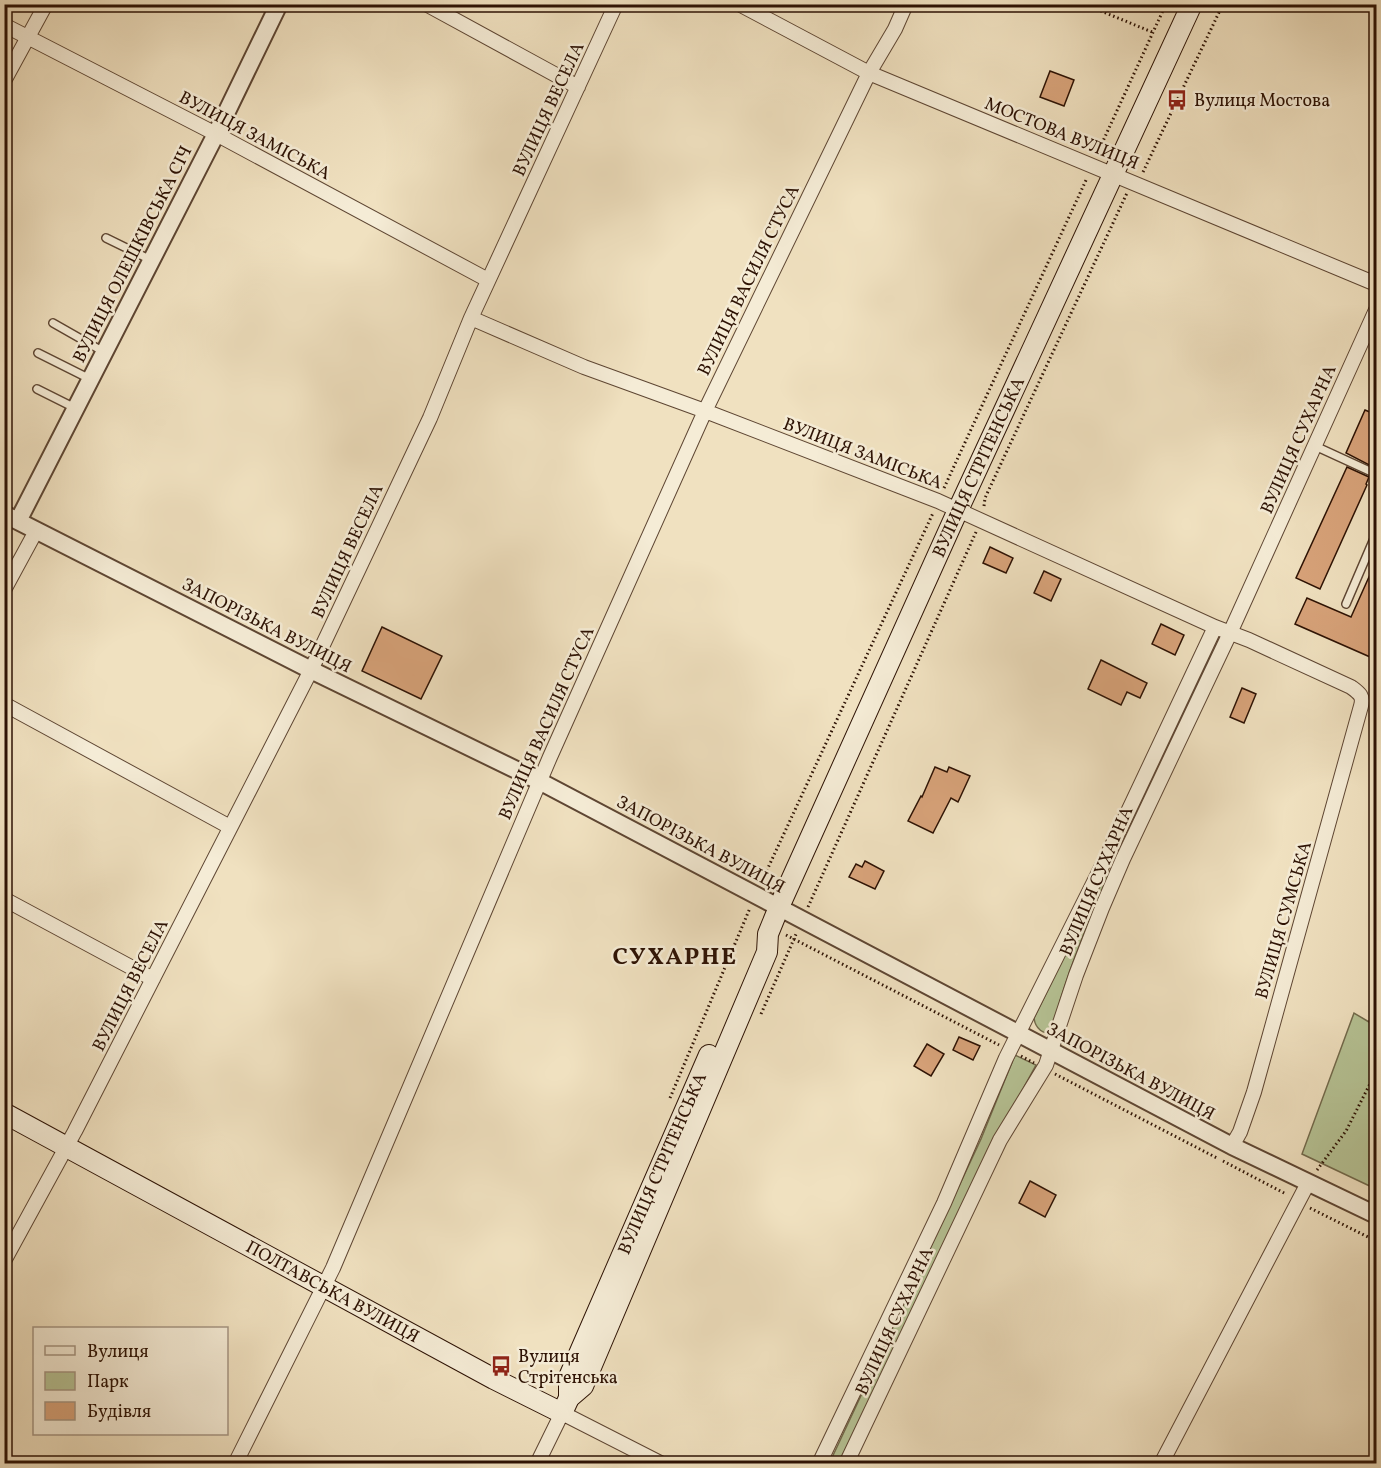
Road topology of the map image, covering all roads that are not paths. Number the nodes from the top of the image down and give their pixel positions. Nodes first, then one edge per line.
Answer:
1 (46, 4) edge
2 (279, 4) edge
3 (426, 4) edge
4 (616, 4) edge
5 (739, 4) edge
6 (906, 4) edge
7 (1192, 4) edge
8 (441, 8) edge
9 (4, 25) edge
10 (28, 37) junction
11 (869, 73) junction
12 (4, 81) edge
13 (578, 87) junction
14 (216, 134) junction
15 (1113, 174) junction
16 (106, 238) dead end
17 (151, 260) junction
18 (488, 280) junction
19 (1377, 284) edge
20 (1377, 310) edge
21 (471, 318) junction
22 (53, 323) dead end
23 (104, 352) junction
24 (38, 353) dead end
25 (90, 379) junction
26 (37, 389) dead end
27 (75, 408) junction
28 (705, 411) junction
29 (1315, 446) junction
30 (1377, 474) edge
31 (958, 510) junction
32 (11, 518) edge
33 (36, 531) junction
34 (1377, 534) edge
35 (4, 590) edge
36 (1346, 604) dead end
37 (1215, 627) junction
38 (1230, 633) junction
39 (311, 670) junction
40 (1363, 700) joint
41 (4, 704) edge
42 (539, 781) junction
43 (230, 827) junction
44 (1108, 852) junction
45 (1123, 859) junction
46 (4, 899) edge
47 (779, 907) junction
48 (153, 979) junction
49 (1019, 1034) junction
50 (1051, 1051) junction
51 (4, 1113) edge
52 (1232, 1146) junction
53 (66, 1147) junction
54 (1308, 1183) junction
55 (1377, 1215) edge
56 (4, 1261) edge
57 (324, 1287) junction
58 (566, 1406) junction
59 (235, 1464) edge
60 (537, 1464) edge
61 (662, 1464) edge
62 (819, 1464) edge
63 (846, 1464) edge
64 (1161, 1464) edge

1 - 10 street
2 - 14 street, ВУЛИЦЯ ОЛЕШКІВСЬКА СІЧ
3 - 8 street
4 - 13 street, ВУЛИЦЯ ВЕСЕЛА
5 - 11 street, МОСТОВА ВУЛИЦЯ
6 - 11 street, ВУЛИЦЯ ВАСИЛЯ СТУСА
7 - 15 main road, ВУЛИЦЯ СТРІТЕНСЬКА
8 - 13 street
9 - 10 street, ВУЛИЦЯ ЗАМІСЬКА
10 - 12 street
10 - 14 street, ВУЛИЦЯ ЗАМІСЬКА
11 - 15 street, МОСТОВА ВУЛИЦЯ
11 - 28 street, ВУЛИЦЯ ВАСИЛЯ СТУСА
13 - 18 street, ВУЛИЦЯ ВЕСЕЛА
14 - 17 street, ВУЛИЦЯ ОЛЕШКІВСЬКА СІЧ
14 - 18 street, ВУЛИЦЯ ЗАМІСЬКА
15 - 19 street, МОСТОВА ВУЛИЦЯ
15 - 31 main road, ВУЛИЦЯ СТРІТЕНСЬКА
16 - 17 lane
17 - 23 street, ВУЛИЦЯ ОЛЕШКІВСЬКА СІЧ
18 - 21 street, ВУЛИЦЯ ВЕСЕЛА
20 - 29 street, ВУЛИЦЯ СУХАРНА
21 - 28 street, ВУЛИЦЯ ЗАМІСЬКА
21 - 39 street, ВУЛИЦЯ ВЕСЕЛА
22 - 23 lane
23 - 25 street, ВУЛИЦЯ ОЛЕШКІВСЬКА СІЧ
24 - 25 lane
25 - 27 street, ВУЛИЦЯ ОЛЕШКІВСЬКА СІЧ
26 - 27 lane
27 - 32 street, ВУЛИЦЯ ОЛЕШКІВСЬКА СІЧ
28 - 31 street, ВУЛИЦЯ ЗАМІСЬКА
28 - 42 street, ВУЛИЦЯ ВАСИЛЯ СТУСА
29 - 30 lane
29 - 38 street, ВУЛИЦЯ СУХАРНА
31 - 37 street, ВУЛИЦЯ ЗАМІСЬКА
31 - 47 main road, ВУЛИЦЯ СТРІТЕНСЬКА
32 - 33 street, ЗАПОРІЗЬКА ВУЛИЦЯ
33 - 35 street
33 - 39 street, ЗАПОРІЗЬКА ВУЛИЦЯ
34 - 36 lane
37 - 38 street, ВУЛИЦЯ ЗАМІСЬКА
37 - 44 street, ВУЛИЦЯ СУХАРНА
38 - 40 street, ВУЛИЦЯ ЗАМІСЬКА
38 - 45 street, ВУЛИЦЯ СУХАРНА
39 - 42 street, ЗАПОРІЗЬКА ВУЛИЦЯ
39 - 43 street, ВУЛИЦЯ ВЕСЕЛА
40 - 52 street, ВУЛИЦЯ СУМСЬКА
41 - 43 street
42 - 47 street, ЗАПОРІЗЬКА ВУЛИЦЯ
42 - 57 street, ВУЛИЦЯ ВАСИЛЯ СТУСА
43 - 48 street, ВУЛИЦЯ ВЕСЕЛА
44 - 45 lane
44 - 49 street, ВУЛИЦЯ СУХАРНА
45 - 50 street, ВУЛИЦЯ СУХАРНА
46 - 48 street
47 - 49 street, ЗАПОРІЗЬКА ВУЛИЦЯ
47 - 58 main road, ВУЛИЦЯ СТРІТЕНСЬКА
48 - 53 street, ВУЛИЦЯ ВЕСЕЛА
49 - 50 street, ЗАПОРІЗЬКА ВУЛИЦЯ
49 - 62 street, ВУЛИЦЯ СУХАРНА
50 - 52 street, ЗАПОРІЗЬКА ВУЛИЦЯ
50 - 63 street, ВУЛИЦЯ СУХАРНА
51 - 53 main road, ПОЛТАВСЬКА ВУЛИЦЯ
52 - 54 street, ЗАПОРІЗЬКА ВУЛИЦЯ
53 - 56 street, ВУЛИЦЯ ВЕСЕЛА
53 - 57 main road, ПОЛТАВСЬКА ВУЛИЦЯ
54 - 55 street, ЗАПОРІЗЬКА ВУЛИЦЯ
54 - 64 street
57 - 58 main road, ПОЛТАВСЬКА ВУЛИЦЯ
57 - 59 street, ВУЛИЦЯ ВАСИЛЯ СТУСА
58 - 60 street, ВУЛИЦЯ СТРІТЕНСЬКА
58 - 61 street, ПОЛТАВСЬКА ВУЛИЦЯ

